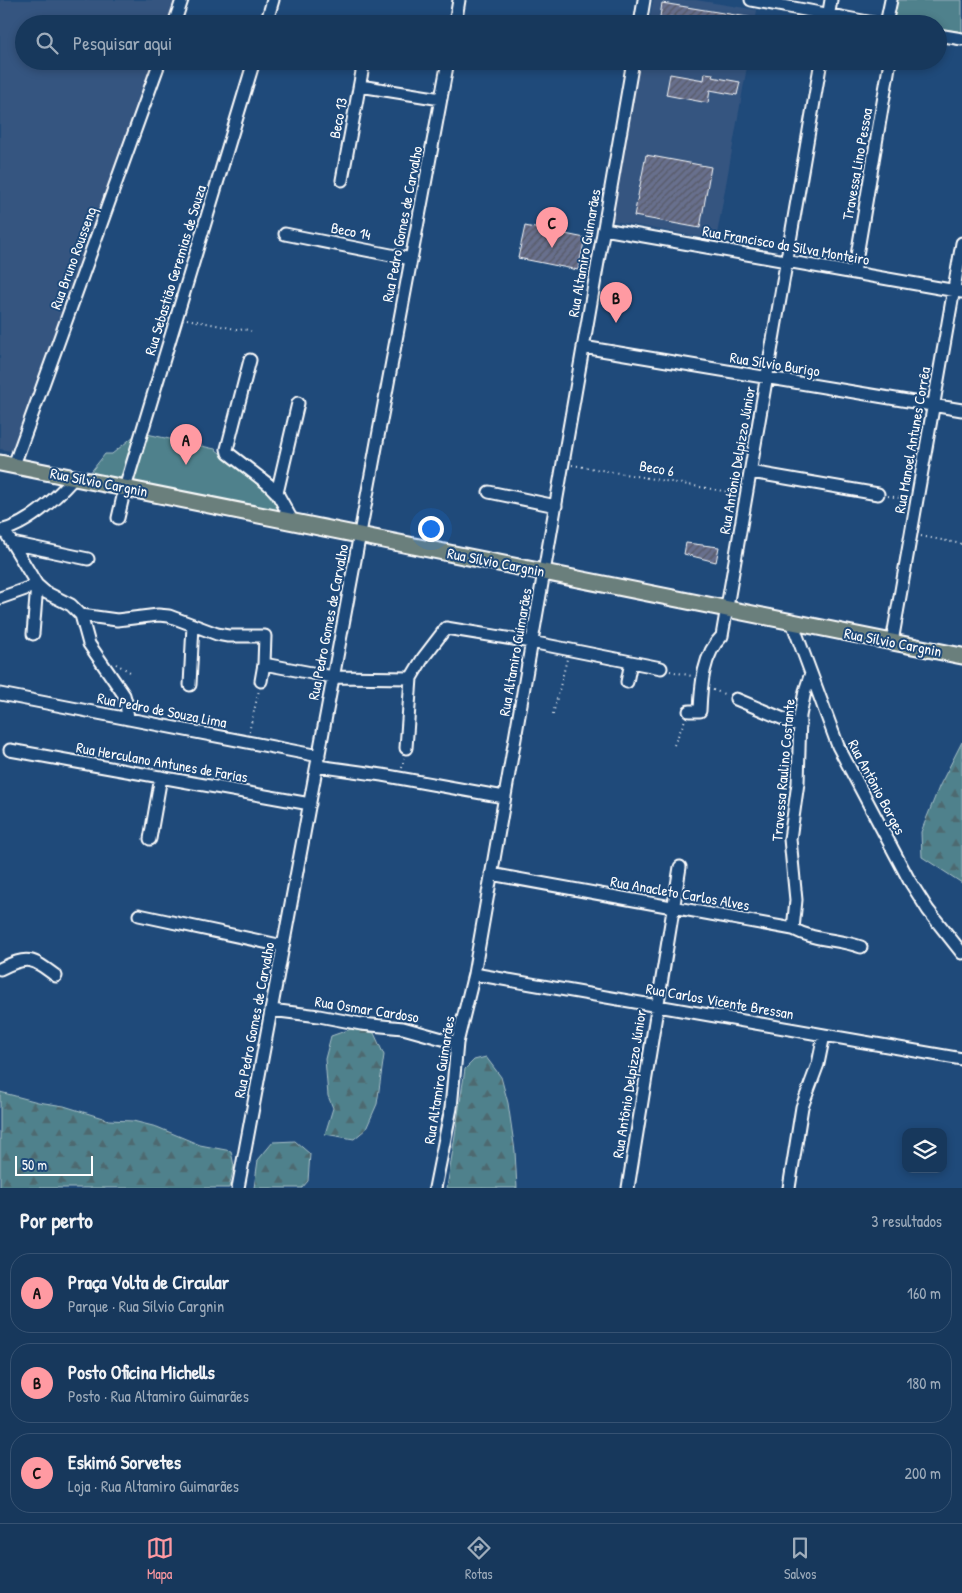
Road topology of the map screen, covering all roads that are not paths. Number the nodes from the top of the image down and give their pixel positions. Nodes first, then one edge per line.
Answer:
1 (182, 0) edge
2 (273, 0) edge
3 (459, 0) edge
4 (644, 0) edge
5 (751, 0) edge
6 (831, 0) edge
7 (890, 0) edge
8 (177, 15) edge
9 (269, 15) edge
10 (456, 15) edge
11 (642, 15) edge
12 (812, 15) edge
13 (829, 15) edge
14 (888, 15) edge
15 (947, 36) edge
16 (962, 39) edge
17 (157, 70) edge
18 (251, 70) edge
19 (363, 70) edge
20 (446, 70) edge
21 (631, 70) edge
22 (819, 70) edge
23 (888, 70) edge
24 (360, 86) junction
25 (441, 99) junction
26 (342, 180) dead end
27 (604, 228) junction
28 (285, 234) dead end
29 (962, 244) edge
30 (411, 259) junction
31 (787, 261) junction
32 (854, 273) junction
33 (958, 291) edge
34 (583, 347) junction
35 (250, 360) dead end
36 (767, 378) junction
37 (298, 403) dead end
38 (934, 406) junction
39 (962, 410) edge
40 (7, 464) edge
41 (751, 472) junction
42 (74, 478) junction
43 (125, 488) junction
44 (488, 492) dead end
45 (277, 493) junction
46 (878, 494) road end
47 (556, 506) junction
48 (118, 518) dead end
49 (293, 522) junction
50 (2, 531) edge
51 (360, 535) junction
52 (12, 543) junction
53 (88, 559) dead end
54 (544, 572) junction
55 (37, 585) junction
56 (0, 598) edge
57 (727, 609) junction
58 (81, 616) junction
59 (792, 622) junction
60 (193, 626) junction
61 (33, 634) dead end
62 (532, 642) junction
63 (892, 642) junction
64 (962, 656) edge
65 (631, 662) junction
66 (264, 664) junction
67 (661, 668) road end
68 (811, 673) junction
69 (333, 677) junction
70 (411, 678) junction
71 (261, 680) road end
72 (627, 682) dead end
73 (190, 685) dead end
74 (0, 694) edge
75 (736, 699) road end
76 (694, 711) road end
77 (128, 719) junction
78 (800, 726) junction
79 (406, 748) road end
80 (10, 750) dead end
81 (318, 761) junction
82 (161, 777) junction
83 (504, 797) junction
84 (310, 804) junction
85 (150, 839) dead end
86 (680, 867) dead end
87 (491, 874) junction
88 (674, 908) junction
89 (139, 915) dead end
90 (793, 929) junction
91 (283, 946) junction
92 (861, 947) dead end
93 (962, 953) edge
94 (0, 969) edge
95 (474, 974) junction
96 (56, 976) dead end
97 (658, 1006) junction
98 (271, 1010) junction
99 (824, 1035) junction
100 (457, 1043) junction
101 (962, 1058) edge
102 (238, 1188) edge
103 (435, 1188) edge
104 (628, 1188) edge
105 (789, 1188) edge

1 - 8 street
2 - 9 street
3 - 10 street
4 - 11 street
5 - 12 street
6 - 13 street
7 - 14 street
15 - 16 street
17 - 40 street, Rua Bruno Roussenq
18 - 43 street, Rua Sebastião Geremias de Souza
19 - 24 street, Beco 13
20 - 25 street, Rua Pedro Gomes de Carvalho
21 - 27 street, Rua Altamiro Guimarães
22 - 31 street, Rua Antônio Delpizzo Júnior
23 - 32 street, Travessa Lino Pessoa
24 - 25 street
24 - 26 street, Beco 13
25 - 30 street, Rua Pedro Gomes de Carvalho
27 - 31 street, Rua Francisco da Silva Monteiro
27 - 34 street, Rua Altamiro Guimarães
28 - 30 street, Beco 14
29 - 33 street, Rua Manoel Antunes Corrêa
30 - 51 street, Rua Pedro Gomes de Carvalho
31 - 32 street, Rua Francisco da Silva Monteiro
31 - 36 street, Rua Antônio Delpizzo Júnior
32 - 33 street, Rua Francisco da Silva Monteiro
33 - 38 street, Rua Manoel Antunes Corrêa
34 - 36 street, Rua Sílvio Burigo
34 - 47 street, Rua Altamiro Guimarães
35 - 45 street
36 - 38 street, Rua Sílvio Burigo
36 - 41 street, Rua Antônio Delpizzo Júnior
37 - 45 street
38 - 39 street, Rua Sílvio Burigo
38 - 63 street, Rua Manoel Antunes Corrêa
40 - 42 main road, Rua Sílvio Cargnin
41 - 46 street
41 - 57 street, Rua Antônio Delpizzo Júnior
42 - 43 main road, Rua Sílvio Cargnin
42 - 50 street
43 - 48 street, Rua Sebastião Geremias de Souza
43 - 49 main road, Rua Sílvio Cargnin
44 - 47 street
45 - 49 street
47 - 54 street, Rua Altamiro Guimarães
49 - 51 main road, Rua Sílvio Cargnin
50 - 52 street
51 - 54 main road, Rua Sílvio Cargnin
51 - 69 street, Rua Pedro Gomes de Carvalho
52 - 53 street
52 - 55 street
54 - 57 main road, Rua Sílvio Cargnin
54 - 62 street, Rua Altamiro Guimarães
55 - 56 street
55 - 58 street
55 - 61 street
57 - 59 main road, Rua Sílvio Cargnin
57 - 76 street, Rua Antônio Delpizzo Júnior
58 - 60 street
58 - 77 street
59 - 63 main road, Rua Sílvio Cargnin
59 - 68 street, Rua Antônio Borges
60 - 66 street
60 - 73 street
62 - 65 street
62 - 70 street
62 - 83 street, Rua Altamiro Guimarães
63 - 64 main road, Rua Sílvio Cargnin
65 - 67 street
65 - 72 street
66 - 69 street
66 - 71 street
68 - 78 street, Travessa Raulino Costante
68 - 93 street, Rua Antônio Borges
69 - 70 street
69 - 81 street, Rua Pedro Gomes de Carvalho
70 - 79 street
74 - 77 street, Rua Pedro de Souza Lima
75 - 78 street
77 - 81 street, Rua Pedro de Souza Lima
78 - 90 street, Travessa Raulino Costante
80 - 82 street, Rua Herculano Antunes de Farias
81 - 83 street, Rua Pedro de Souza Lima
81 - 84 street, Rua Pedro Gomes de Carvalho
82 - 84 street, Rua Herculano Antunes de Farias
82 - 85 street
83 - 87 street, Rua Altamiro Guimarães
84 - 91 street, Rua Pedro Gomes de Carvalho
86 - 88 street, Rua Antônio Delpizzo Júnior
87 - 88 street, Rua Anacleto Carlos Alves
87 - 95 street, Rua Altamiro Guimarães
88 - 90 street, Rua Anacleto Carlos Alves
88 - 97 street, Rua Antônio Delpizzo Júnior
89 - 91 street
90 - 92 street, Rua Anacleto Carlos Alves
91 - 98 street, Rua Pedro Gomes de Carvalho
94 - 96 street
95 - 97 street, Rua Carlos Vicente Bressan
95 - 100 street, Rua Altamiro Guimarães
97 - 99 street, Rua Carlos Vicente Bressan
97 - 104 street, Rua Antônio Delpizzo Júnior
98 - 100 street, Rua Osmar Cardoso
98 - 102 street, Rua Pedro Gomes de Carvalho
99 - 101 street, Rua Carlos Vicente Bressan
99 - 105 street
100 - 103 street, Rua Altamiro Guimarães

